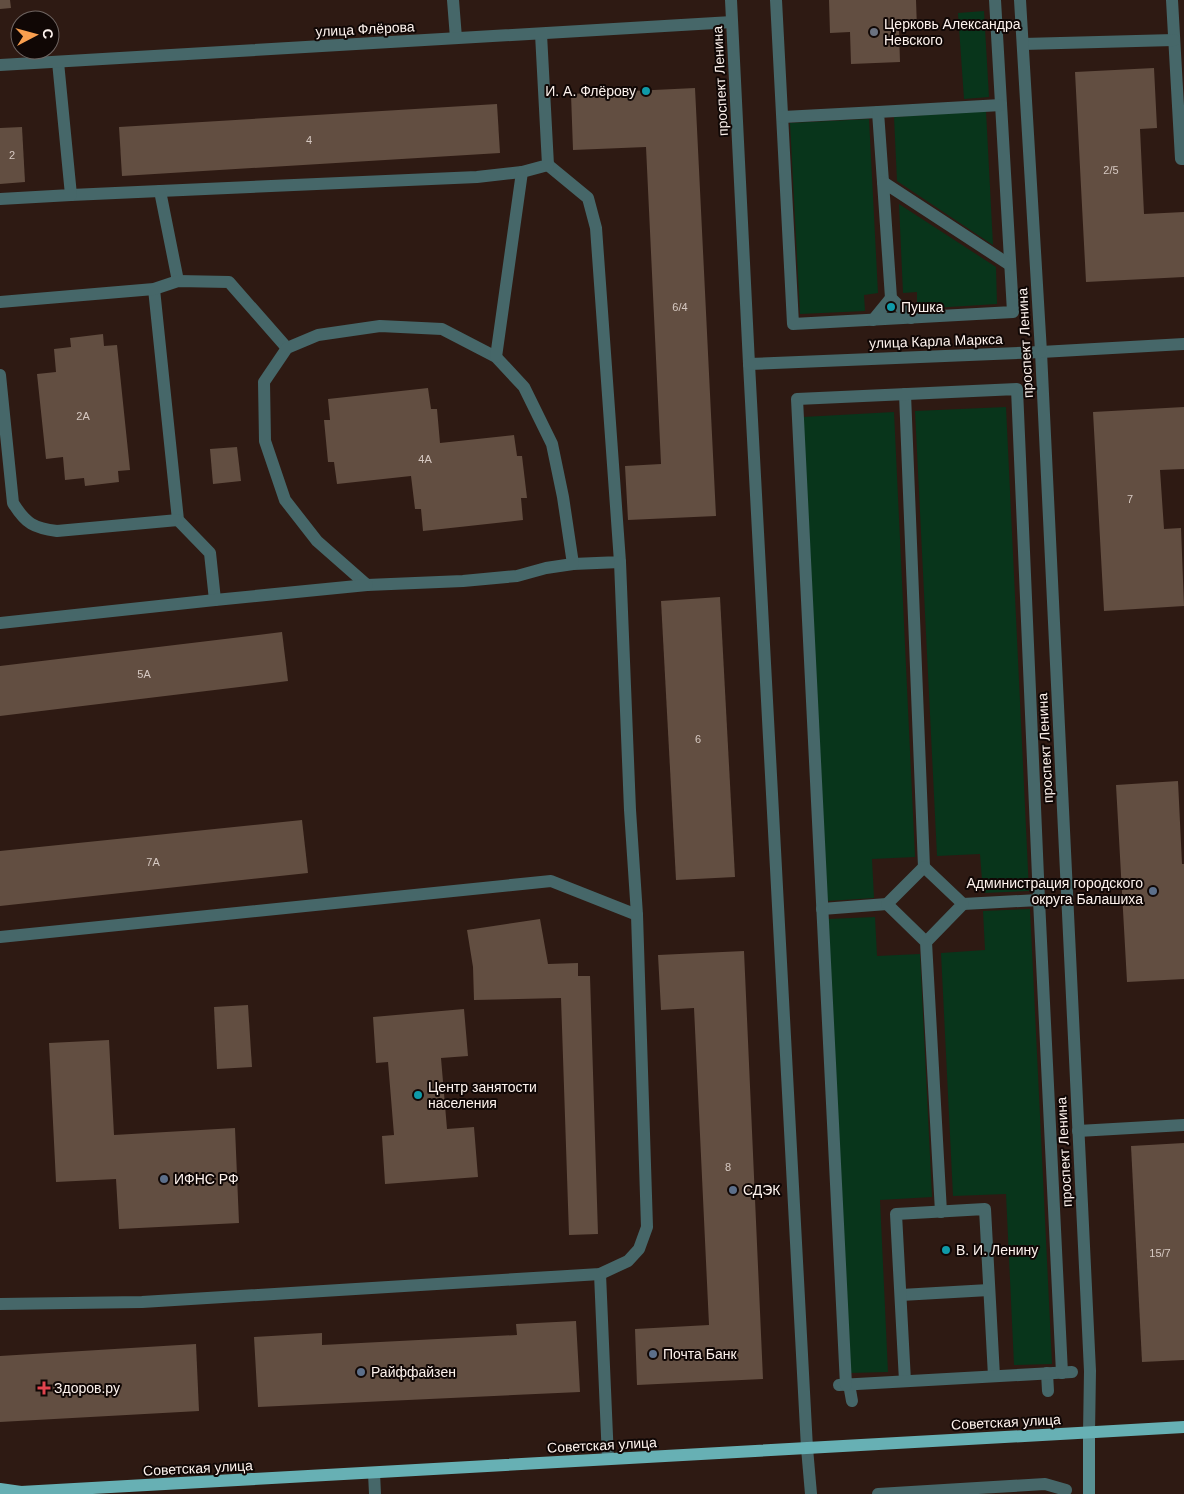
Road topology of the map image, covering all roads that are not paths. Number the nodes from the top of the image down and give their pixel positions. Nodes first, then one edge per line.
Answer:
1 (453, 0) edge
2 (731, 0) edge
3 (776, 0) edge
4 (995, 0) edge
5 (1020, 0) edge
6 (1172, 0) edge
7 (732, 22) junction
8 (540, 34) junction
9 (456, 38) junction
10 (1174, 40) junction
11 (1023, 44) junction
12 (58, 62) junction
13 (0, 65) edge
14 (1001, 105) junction
15 (878, 112) junction
16 (783, 117) junction
17 (1184, 159) edge
18 (548, 165) junction
19 (522, 172) junction
20 (883, 182) junction
21 (160, 191) junction
22 (70, 195) junction
23 (0, 199) edge
24 (1010, 265) junction
25 (178, 281) junction
26 (154, 289) junction
27 (891, 298) junction
28 (0, 302) edge
29 (911, 318) junction
30 (873, 320) junction
31 (1184, 344) edge
32 (287, 348) junction
33 (1041, 352) junction
34 (496, 357) junction
35 (749, 364) junction
36 (0, 374) edge
37 (905, 394) junction
38 (178, 520) junction
39 (620, 562) junction
40 (573, 564) junction
41 (367, 585) junction
42 (215, 600) junction
43 (0, 623) edge
44 (924, 867) junction
45 (1039, 900) junction
46 (887, 904) junction
47 (963, 904) junction
48 (822, 909) junction
49 (637, 915) junction
50 (0, 937) edge
51 (926, 942) junction
52 (1184, 1125) edge
53 (1078, 1131) junction
54 (941, 1212) junction
55 (600, 1274) junction
56 (989, 1290) junction
57 (901, 1295) junction
58 (0, 1304) edge
59 (1046, 1374) junction
60 (994, 1376) junction
61 (906, 1381) junction
62 (845, 1385) junction
63 (1048, 1391) dead end
64 (852, 1401) dead end
65 (1184, 1427) edge
66 (1089, 1433) junction
67 (807, 1448) junction
68 (608, 1459) junction
69 (374, 1473) junction
70 (0, 1489) edge
71 (1066, 1490) dead end
72 (947, 1492) edge
73 (17, 1493) edge
74 (374, 1494) edge
75 (810, 1494) edge
76 (878, 1494) edge
77 (1089, 1494) edge

1 - 9 street
2 - 7 street, проспект Ленина
3 - 16 street
4 - 14 street
5 - 11 street, проспект Ленина
6 - 10 street
7 - 8 street, улица Флёрова
7 - 35 street, проспект Ленина
8 - 9 street, улица Флёрова
8 - 18 street
9 - 12 street, улица Флёрова
10 - 11 street
10 - 17 street
11 - 33 street, проспект Ленина
12 - 13 street, улица Флёрова
12 - 22 street
14 - 15 street
14 - 24 street
15 - 16 street
15 - 20 street
16 - 30 street
18 - 19 street
18 - 39 street
19 - 21 street
19 - 34 street
20 - 24 street
20 - 27 street
21 - 22 street
21 - 25 street
22 - 23 street
24 - 29 street
25 - 26 street
25 - 32 street
26 - 28 street
26 - 38 street
27 - 29 street
27 - 30 street
29 - 30 street
31 - 33 street, улица Карла Маркса
32 - 34 street
32 - 41 street
33 - 35 street, улица Карла Маркса
33 - 53 street, проспект Ленина
34 - 40 street
35 - 67 street, проспект Ленина
36 - 38 street
37 - 44 street
37 - 45 street
37 - 48 street
38 - 42 street
39 - 40 street
39 - 49 street
40 - 41 street
41 - 42 street
42 - 43 street
44 - 46 street
44 - 47 street
45 - 47 street
45 - 59 street
46 - 48 street
46 - 51 street
47 - 51 street
48 - 62 street
49 - 50 street
49 - 55 street
51 - 54 street
52 - 53 street
53 - 66 street, проспект Ленина
54 - 56 street
54 - 57 street
55 - 58 street
55 - 68 street
56 - 57 street
56 - 60 street
57 - 61 street
59 - 60 street
59 - 63 street
60 - 61 street
61 - 62 street
62 - 64 street
65 - 66 main road, Советская улица
66 - 67 main road, Советская улица
66 - 77 main road, проспект Ленина
67 - 68 main road, Советская улица
67 - 75 street, проспект Ленина
68 - 69 main road, Советская улица
69 - 73 main road, Советская улица
69 - 74 street
70 - 73 main road, Советская улица
71 - 72 street
72 - 76 street

